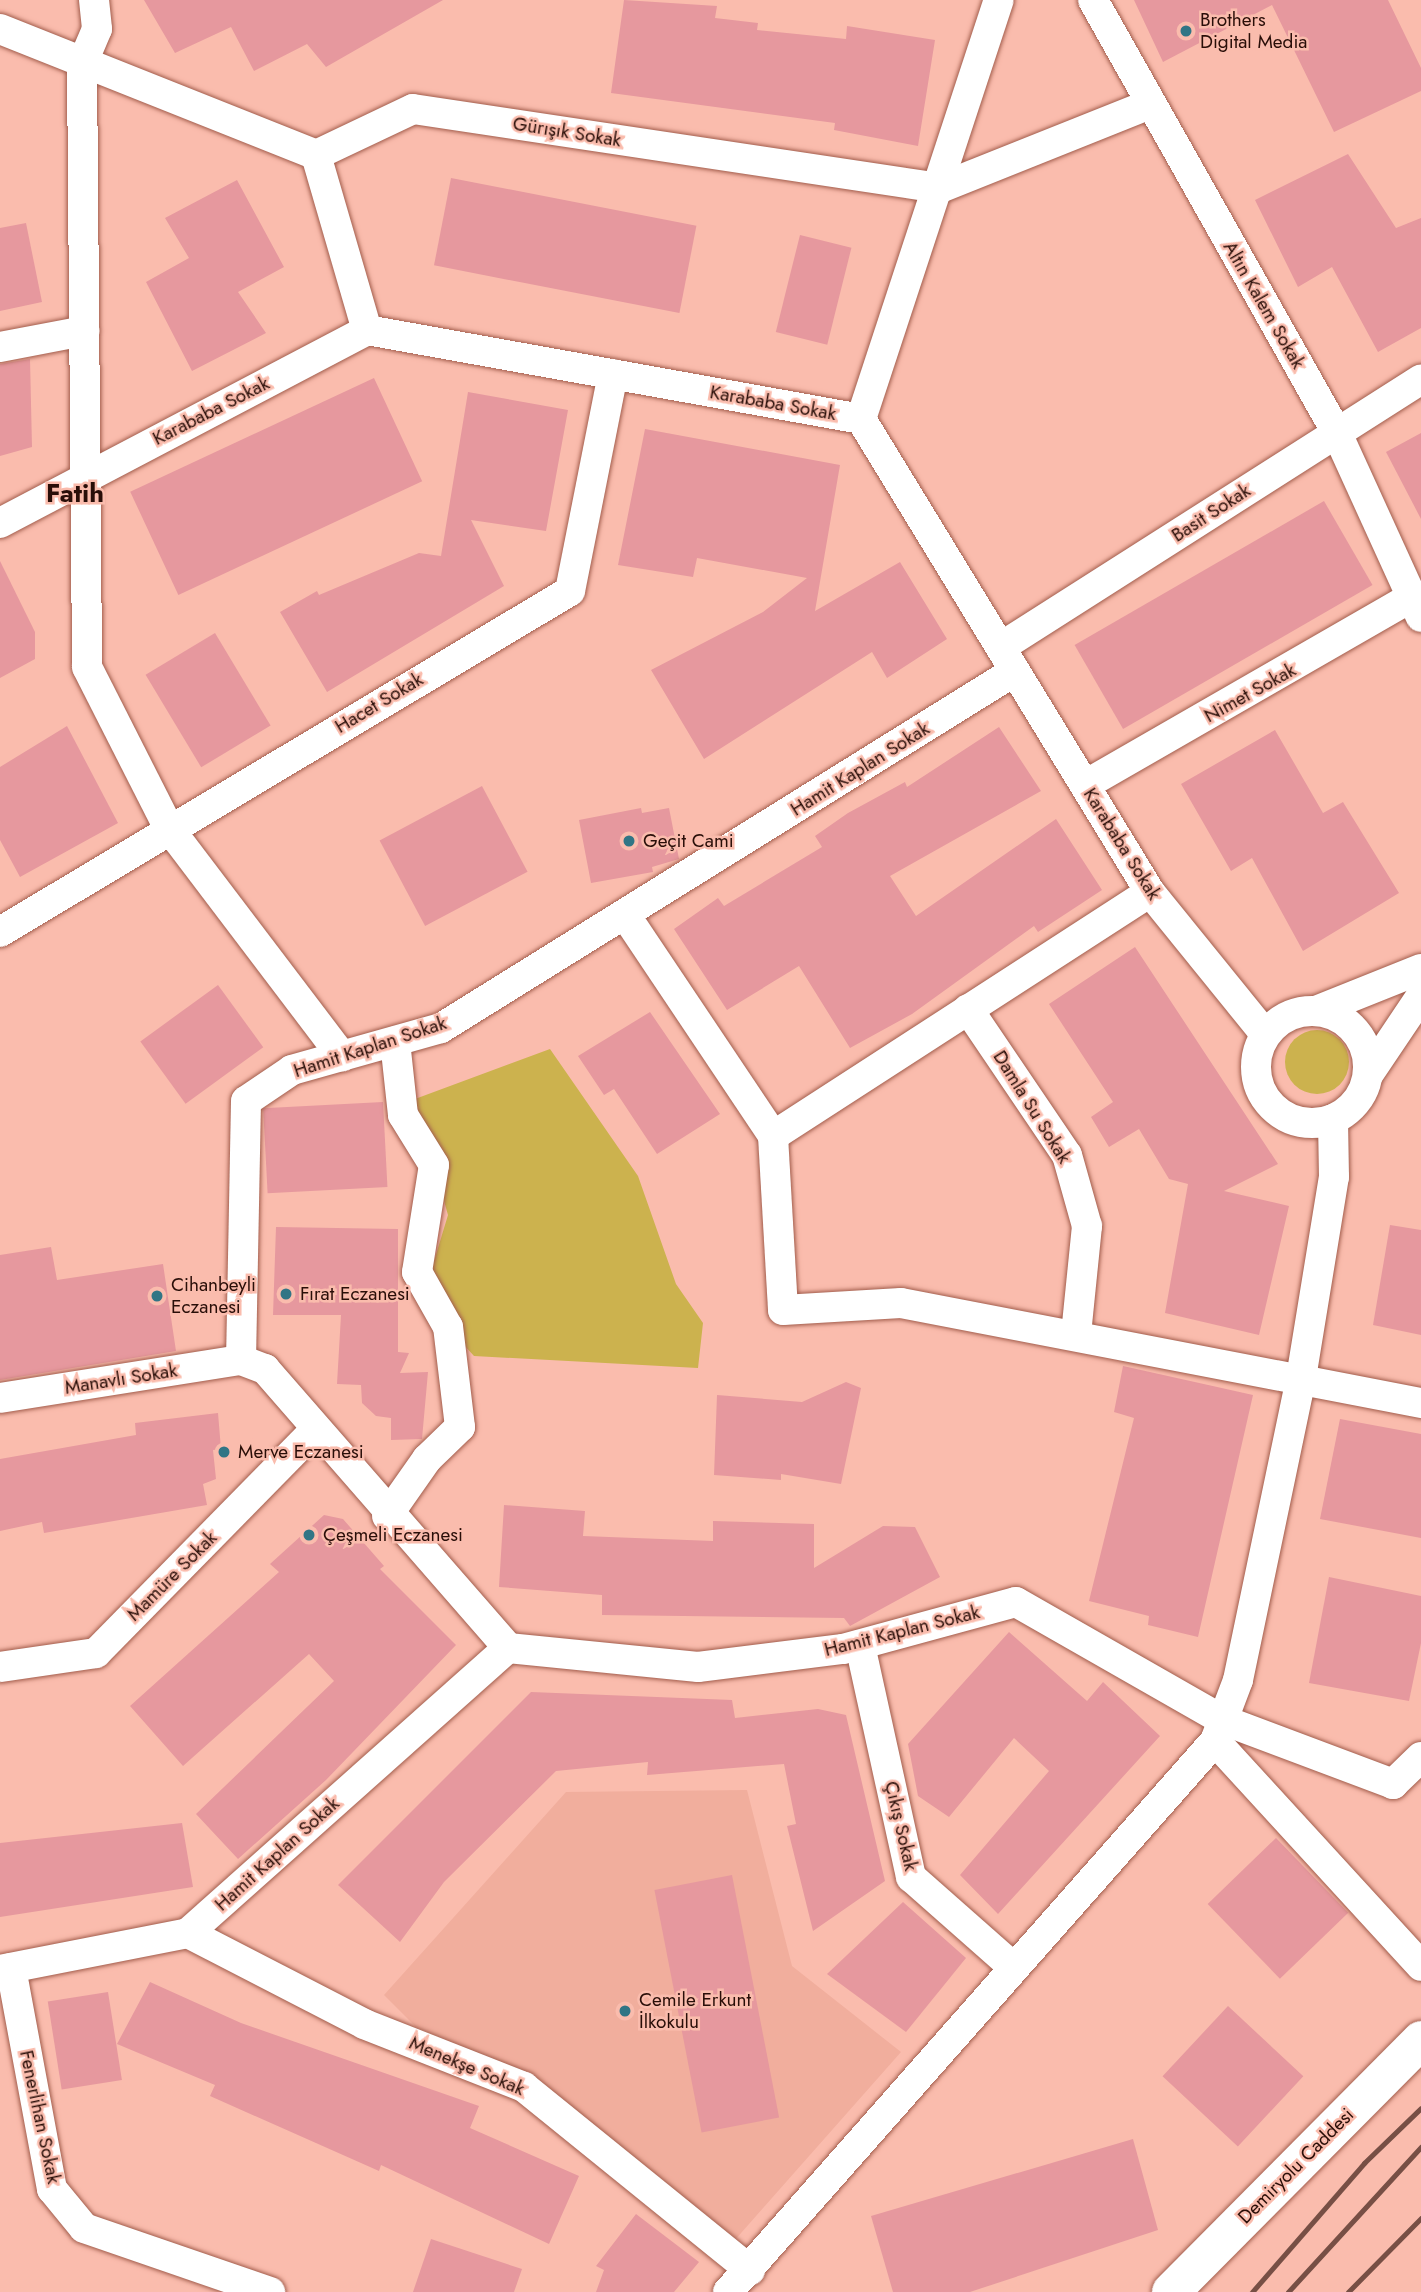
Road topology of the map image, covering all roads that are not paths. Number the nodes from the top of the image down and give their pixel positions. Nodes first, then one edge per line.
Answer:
1 (94, 0) edge
2 (999, 0) edge
3 (1093, 0) edge
4 (0, 29) edge
5 (82, 64) junction
6 (1150, 104) junction
7 (316, 155) junction
8 (940, 188) junction
9 (367, 330) junction
10 (84, 331) junction
11 (0, 347) edge
12 (613, 374) junction
13 (1421, 379) edge
14 (861, 419) junction
15 (1337, 433) junction
16 (85, 476) junction
17 (0, 523) edge
18 (1416, 607) edge
19 (1008, 659) junction
20 (1085, 785) junction
21 (168, 827) junction
22 (1150, 892) junction
23 (626, 916) junction
24 (0, 932) edge
25 (1421, 970) edge
26 (1421, 996) edge
27 (968, 1009) junction
28 (1316, 1011) junction
29 (1265, 1034) junction
30 (395, 1041) junction
31 (342, 1056) junction
32 (1368, 1075) junction
33 (1333, 1119) junction
34 (773, 1136) junction
35 (1076, 1335) junction
36 (241, 1360) junction
37 (1301, 1378) junction
38 (0, 1398) edge
39 (1421, 1403) edge
40 (316, 1430) junction
41 (387, 1516) junction
42 (860, 1645) junction
43 (508, 1648) junction
44 (0, 1667) edge
45 (1219, 1731) junction
46 (1421, 1757) edge
47 (188, 1933) junction
48 (1012, 1966) junction
49 (1421, 1966) edge
50 (5, 1969) edge
51 (1421, 2040) edge
52 (750, 2270) junction
53 (270, 2292) edge
54 (728, 2292) edge
55 (1171, 2292) edge

1 - 5 street
2 - 8 street
3 - 6 street, Altın Kalem Sokak
4 - 5 street
5 - 7 street
5 - 10 street
6 - 8 street
6 - 15 street, Altın Kalem Sokak
7 - 8 street, Gürışık Sokak
7 - 9 street
8 - 14 street
9 - 12 street, Karababa Sokak
9 - 16 street, Karababa Sokak
10 - 11 street
10 - 16 street
12 - 14 street, Karababa Sokak
12 - 21 street, Hacet Sokak
13 - 15 street, Basit Sokak
14 - 19 street, Karababa Sokak
15 - 18 street, Altın Kalem Sokak
15 - 19 street, Basit Sokak
16 - 17 street, Karababa Sokak
16 - 21 street
18 - 20 street, Nimet Sokak
19 - 20 street, Karababa Sokak
19 - 23 street, Hamit Kaplan Sokak
20 - 22 street, Karababa Sokak
21 - 24 street, Hacet Sokak
21 - 31 street
22 - 27 street
22 - 29 street, Karababa Sokak
23 - 30 street, Hamit Kaplan Sokak
23 - 34 street
25 - 28 street
26 - 32 street
27 - 34 street
27 - 35 street, Damla Su Sokak
28 - 29 street
28 - 32 street
29 - 33 street
30 - 31 street, Hamit Kaplan Sokak
30 - 41 street
31 - 36 street, Hamit Kaplan Sokak
32 - 33 street
33 - 37 street
34 - 35 street
35 - 37 street
36 - 38 street, Manavlı Sokak
36 - 40 street
37 - 39 street
37 - 45 street
40 - 41 street
40 - 44 street, Mamüre Sokak
41 - 43 street
42 - 43 street, Hamit Kaplan Sokak
42 - 45 street, Hamit Kaplan Sokak
42 - 48 street, Çıkış Sokak
43 - 47 street, Hamit Kaplan Sokak
45 - 46 street
45 - 48 street
45 - 49 street
47 - 50 street
47 - 52 street, Menekşe Sokak
48 - 52 street
50 - 53 street, Fenerlihan Sokak
51 - 55 main road, Demiryolu Caddesi
52 - 54 street

